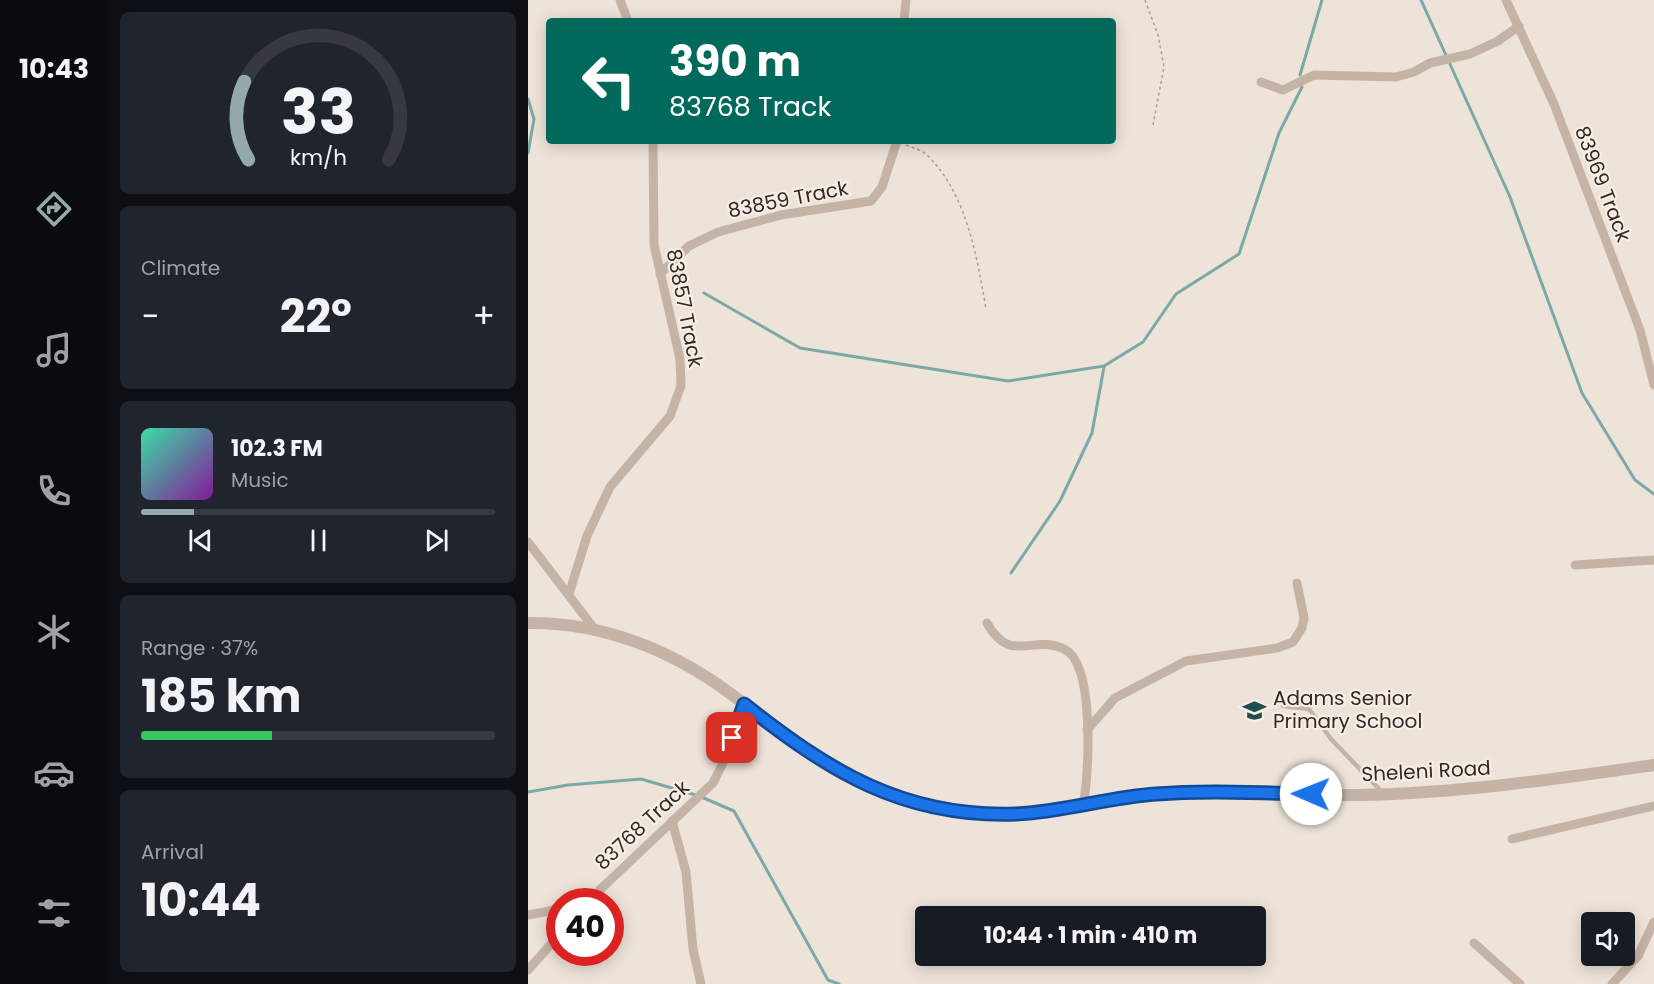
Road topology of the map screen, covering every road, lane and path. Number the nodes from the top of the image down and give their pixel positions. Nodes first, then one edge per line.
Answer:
1 (620, 0) edge
2 (906, 0) edge
3 (1145, 0) edge
4 (1506, 0) edge
5 (627, 18) edge
6 (904, 18) edge
7 (1519, 26) junction
8 (1261, 82) dead end
9 (1153, 125) dead end
10 (653, 144) edge
11 (896, 144) edge
12 (904, 144) edge
13 (660, 274) junction
14 (986, 309) dead end
15 (1654, 386) edge
16 (528, 542) edge
17 (1654, 560) edge
18 (1575, 565) dead end
19 (1297, 584) dead end
20 (569, 594) junction
21 (528, 623) edge
22 (987, 623) dead end
23 (596, 631) junction
24 (744, 704) junction
25 (1283, 706) dead end
26 (1087, 730) junction
27 (1654, 765) edge
28 (1384, 794) junction
29 (1084, 803) junction
30 (1654, 806) edge
31 (672, 821) junction
32 (1512, 839) dead end
33 (602, 888) edge
34 (546, 912) edge
35 (528, 915) edge
36 (1654, 922) edge
37 (1474, 943) dead end
38 (546, 950) edge
39 (528, 970) edge
40 (701, 984) edge
41 (1520, 984) edge
42 (1612, 984) edge

1 - 5 street
2 - 6 street
3 - 9 path
4 - 7 street, 83969 Track
7 - 8 street
7 - 15 street, 83969 Track
10 - 13 street, 83857 Track
11 - 13 street, 83859 Track
12 - 14 path
13 - 20 street, 83857 Track
16 - 20 street
17 - 18 street
19 - 26 street
20 - 23 street
21 - 23 street, Sheleni Road
22 - 26 street
23 - 24 street, Sheleni Road
24 - 29 street, Sheleni Road
24 - 31 street, 83768 Track
25 - 28 lane
26 - 29 street
27 - 28 street, Sheleni Road
28 - 29 street, Sheleni Road
30 - 32 street
31 - 33 street, 83768 Track
31 - 40 street
34 - 35 street
36 - 42 street
37 - 41 street
38 - 39 street

